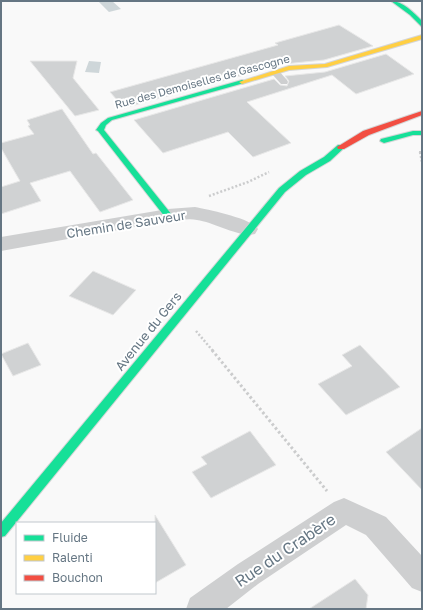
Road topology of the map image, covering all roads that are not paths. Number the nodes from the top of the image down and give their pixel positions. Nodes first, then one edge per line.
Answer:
1 (394, 1) edge
2 (422, 25) edge
3 (422, 37) edge
4 (275, 72) junction
5 (284, 82) dead end
6 (422, 113) edge
7 (422, 133) edge
8 (378, 142) dead end
9 (357, 148) dead end
10 (327, 159) junction
11 (168, 215) junction
12 (248, 229) junction
13 (1, 244) edge
14 (1, 532) edge
15 (422, 578) edge
16 (200, 609) edge

1 - 2 main road
3 - 4 main road, Rue des Demoiselles de Gascogne
4 - 5 lane
4 - 11 main road, Rue des Demoiselles de Gascogne
6 - 10 main road, Avenue du Gers
7 - 8 main road
9 - 10 main road, Avenue du Gers
10 - 12 main road, Avenue du Gers
11 - 12 street, Chemin de Sauveur
11 - 13 street, Chemin de Sauveur
12 - 14 main road, Avenue du Gers
15 - 16 street, Rue du Crabère

